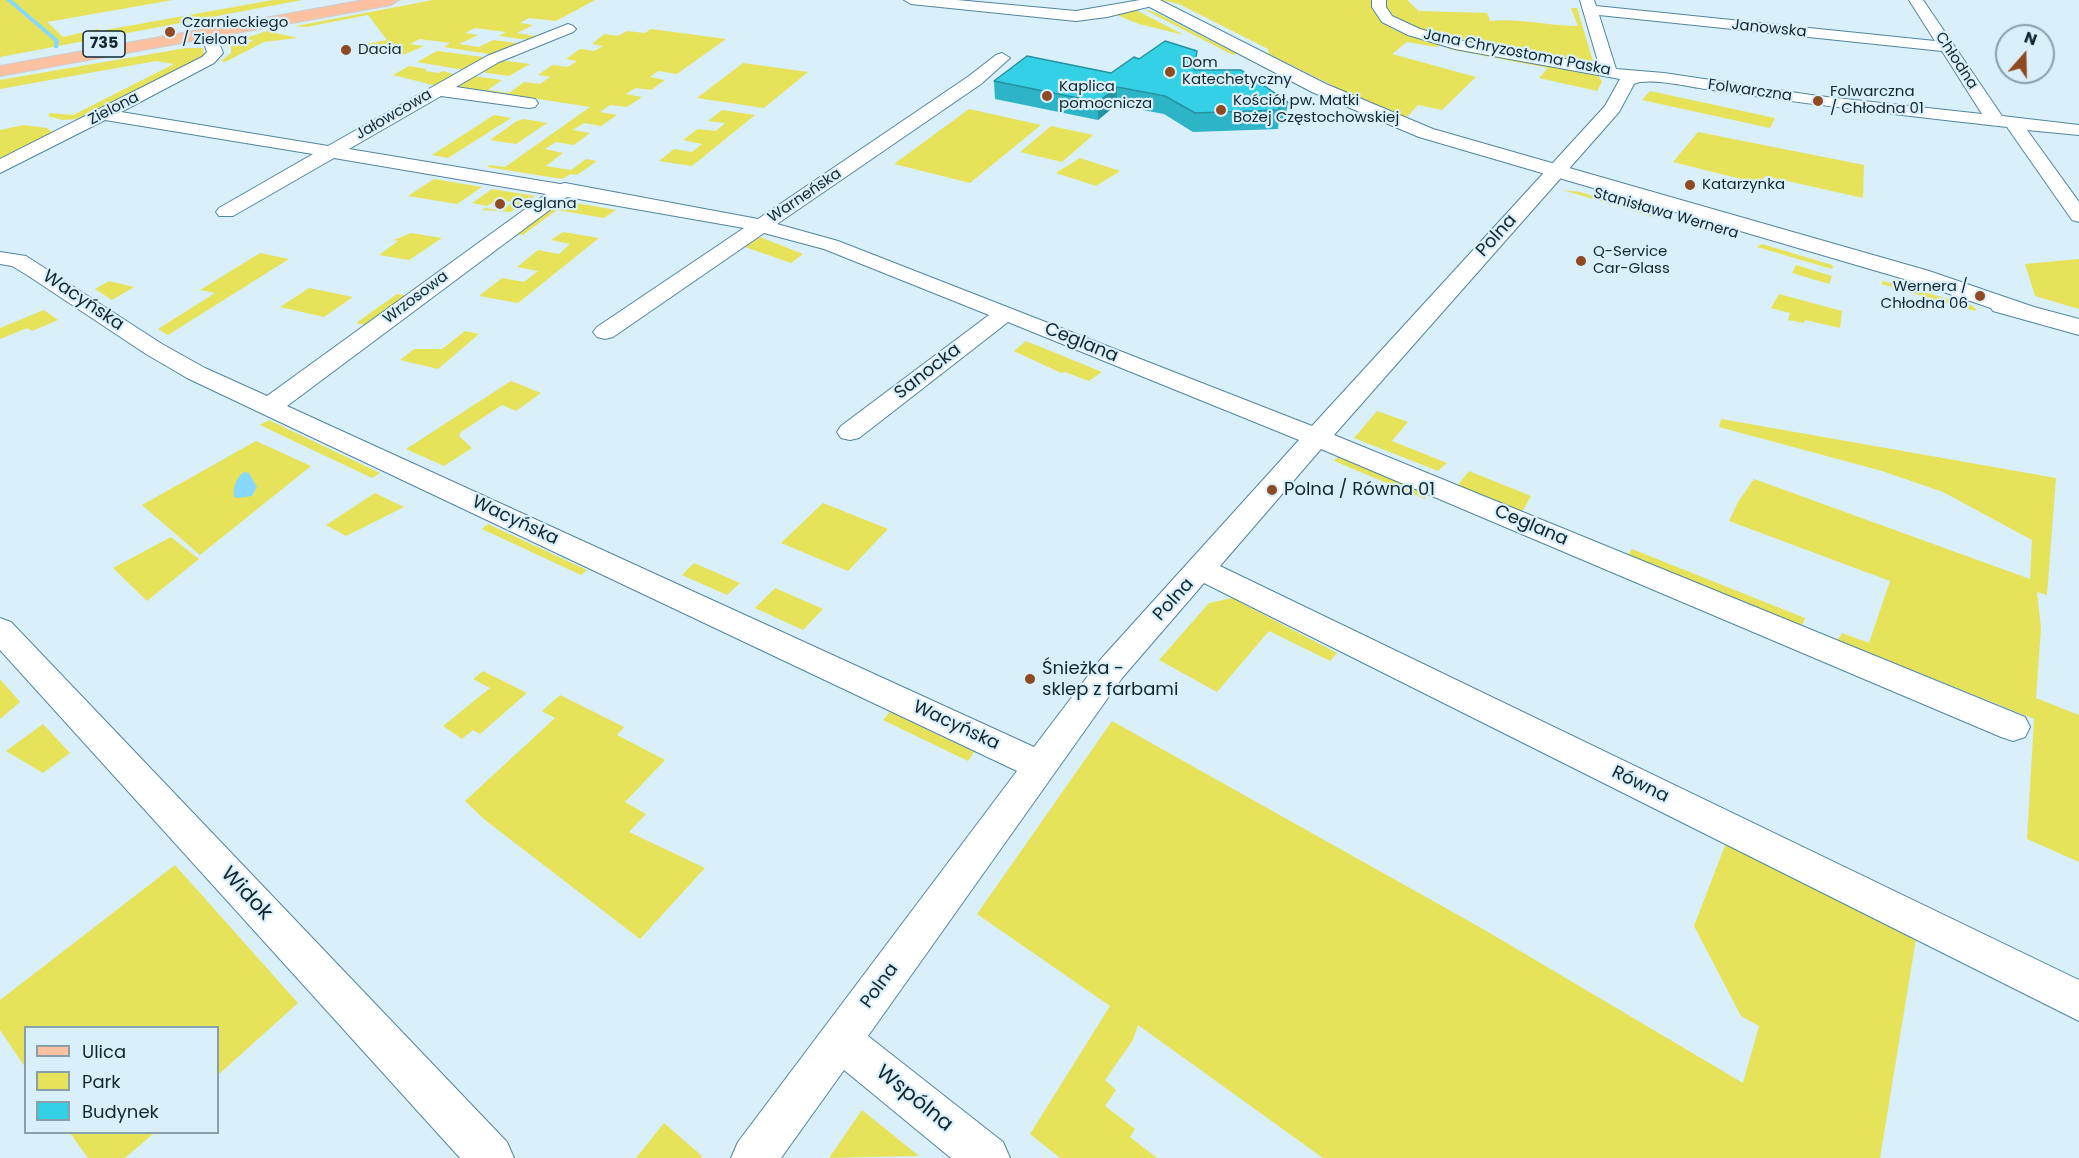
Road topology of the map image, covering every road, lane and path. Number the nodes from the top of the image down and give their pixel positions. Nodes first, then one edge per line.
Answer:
1 (347, 0) edge
2 (391, 0) edge
3 (912, 0) edge
4 (1379, 0) edge
5 (1916, 0) edge
6 (1149, 1) edge
7 (1589, 5) edge
8 (235, 28) junction
9 (568, 29) dead end
10 (165, 41) junction
11 (212, 43) junction
12 (1948, 47) junction
13 (1002, 58) dead end
14 (0, 63) edge
15 (0, 71) edge
16 (1609, 72) junction
17 (1635, 77) junction
18 (438, 90) junction
19 (529, 103) dead end
20 (103, 114) junction
21 (2004, 122) junction
22 (2079, 130) edge
23 (332, 151) junction
24 (0, 167) edge
25 (1552, 176) junction
26 (565, 189) junction
27 (226, 212) dead end
28 (2079, 216) edge
29 (763, 225) junction
30 (0, 258) edge
31 (1006, 313) junction
32 (2079, 327) edge
33 (605, 332) dead end
34 (268, 408) junction
35 (850, 432) dead end
36 (1318, 438) junction
37 (1202, 568) junction
38 (0, 630) edge
39 (2013, 727) dead end
40 (1041, 766) junction
41 (2079, 1001) edge
42 (840, 1040) junction
43 (491, 1158) edge
44 (754, 1158) edge
45 (987, 1158) edge

1 - 14 main road, 735
2 - 8 main road, 735
3 - 6 street
4 - 16 street, Jana Chryzostoma Paska
5 - 12 street, Chłodna
6 - 25 street, Stanisława Wernera
7 - 12 street, Janowska
7 - 16 street
8 - 10 main road, 735
8 - 11 street, Zielona
9 - 18 street, Jałowcowa
10 - 11 street
10 - 15 main road, 735
11 - 20 street, Zielona
12 - 21 street, Chłodna
13 - 29 street, Warneńska
16 - 17 street, Jana Chryzostoma Paska
17 - 21 street, Folwarczna
17 - 25 street, Polna
18 - 19 street
18 - 23 street, Jałowcowa
20 - 23 street, Ceglana
20 - 24 street, Zielona
21 - 22 street, Folwarczna
21 - 28 street, Chłodna
23 - 26 street, Ceglana
23 - 27 street, Jałowcowa
25 - 32 street, Stanisława Wernera
25 - 36 street, Polna
26 - 29 street, Ceglana
26 - 34 street, Wrzosowa
29 - 31 street, Ceglana
29 - 33 street, Warneńska
30 - 34 street, Wacyńska
31 - 35 street, Sanocka
31 - 36 street, Ceglana
34 - 40 street, Wacyńska
36 - 37 street, Polna
36 - 39 street, Ceglana
37 - 40 street, Polna
37 - 41 street, Równa
38 - 43 street, Widok
40 - 42 street, Polna
42 - 44 street, Polna
42 - 45 street, Wspólna

